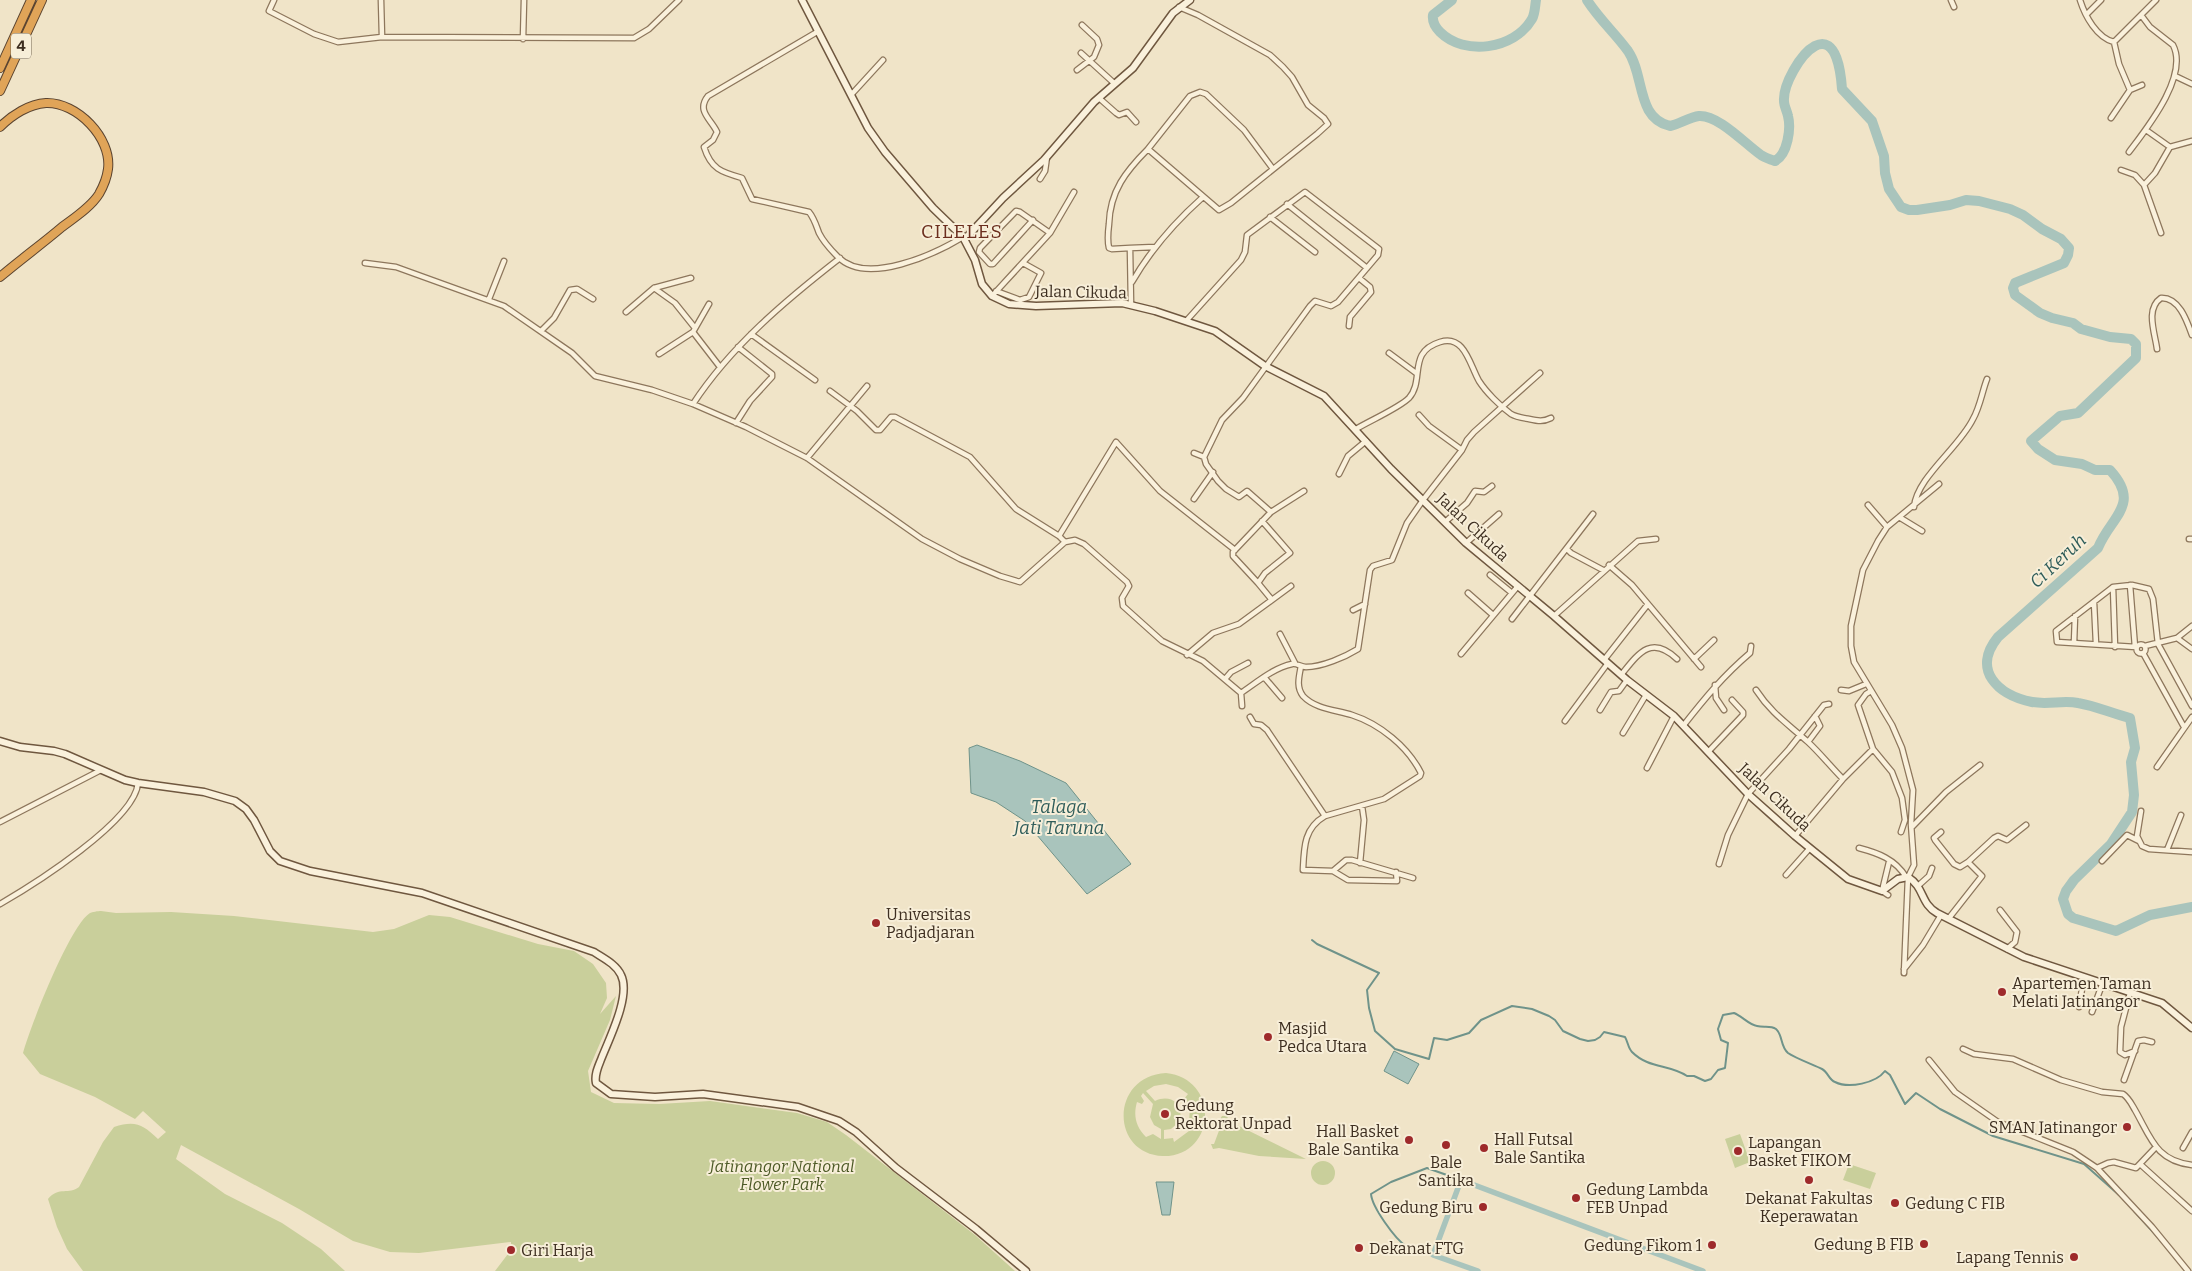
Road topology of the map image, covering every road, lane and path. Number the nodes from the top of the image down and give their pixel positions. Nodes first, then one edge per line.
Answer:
1 (31, 0) edge
2 (42, 0) edge
3 (274, 0) edge
4 (381, 0) edge
5 (524, 0) edge
6 (680, 0) edge
7 (802, 0) edge
8 (1190, 0) edge
9 (1952, 0) edge
10 (2080, 0) edge
11 (2101, 0) edge
12 (2156, 0) edge
13 (1179, 7) junction
14 (1954, 7) dead end
15 (2087, 14) junction
16 (2141, 15) junction
17 (1082, 25) dead end
18 (817, 32) junction
19 (382, 37) junction
20 (523, 39) junction
21 (2114, 42) junction
22 (1081, 53) dead end
23 (883, 60) dead end
24 (1089, 60) junction
25 (0, 68) edge
26 (1077, 70) dead end
27 (2175, 76) junction
28 (1115, 84) junction
29 (2192, 84) edge
30 (2142, 85) dead end
31 (2130, 90) junction
32 (0, 91) edge
33 (851, 95) junction
34 (1099, 98) junction
35 (2111, 118) dead end
36 (1136, 122) dead end
37 (0, 127) edge
38 (2146, 130) junction
39 (2192, 141) edge
40 (2170, 147) junction
41 (1148, 149) junction
42 (2129, 152) dead end
43 (1048, 156) junction
44 (1273, 169) junction
45 (2121, 170) dead end
46 (1040, 179) dead end
47 (2144, 185) junction
48 (1074, 192) dead end
49 (1203, 197) junction
50 (1287, 204) junction
51 (1270, 216) junction
52 (1032, 220) junction
53 (1050, 233) junction
54 (2161, 233) dead end
55 (964, 238) junction
56 (1155, 247) junction
57 (1130, 248) junction
58 (1315, 252) dead end
59 (840, 258) junction
60 (504, 261) dead end
61 (1023, 262) junction
62 (365, 264) dead end
63 (1368, 268) junction
64 (0, 277) edge
65 (691, 278) dead end
66 (1359, 278) junction
67 (1132, 283) junction
68 (654, 288) junction
69 (994, 294) junction
70 (592, 299) dead end
71 (489, 300) junction
72 (709, 304) dead end
73 (1131, 305) junction
74 (626, 312) dead end
75 (1187, 320) junction
76 (1349, 326) dead end
77 (694, 330) junction
78 (541, 331) junction
79 (752, 334) junction
80 (2192, 335) edge
81 (738, 347) junction
82 (2157, 349) dead end
83 (1389, 353) dead end
84 (659, 354) dead end
85 (1265, 366) junction
86 (720, 367) junction
87 (1416, 373) junction
88 (1540, 373) dead end
89 (1986, 379) dead end
90 (815, 380) dead end
91 (867, 386) dead end
92 (830, 391) dead end
93 (693, 404) junction
94 (850, 406) junction
95 (1502, 406) junction
96 (1419, 415) dead end
97 (1551, 418) dead end
98 (736, 423) junction
99 (1356, 429) junction
100 (1366, 441) junction
101 (1462, 450) junction
102 (1194, 453) dead end
103 (1204, 457) junction
104 (808, 458) junction
105 (1213, 472) junction
106 (1339, 474) dead end
107 (1939, 484) dead end
108 (1492, 486) dead end
109 (1304, 491) dead end
110 (1194, 499) dead end
111 (1423, 500) junction
112 (1868, 504) dead end
113 (1914, 507) junction
114 (1271, 512) junction
115 (1499, 514) dead end
116 (1593, 514) dead end
117 (1900, 517) junction
118 (1262, 521) junction
119 (1445, 522) junction
120 (1888, 527) junction
121 (1922, 531) dead end
122 (1059, 536) junction
123 (1656, 539) dead end
124 (1065, 542) junction
125 (1466, 543) junction
126 (1567, 549) junction
127 (1235, 550) junction
128 (1609, 565) junction
129 (1603, 570) junction
130 (1490, 575) dead end
131 (1258, 583) junction
132 (2130, 585) junction
133 (1291, 586) dead end
134 (1518, 586) junction
135 (2113, 587) junction
136 (1468, 593) dead end
137 (1512, 593) junction
138 (1530, 597) junction
139 (1272, 600) junction
140 (2094, 602) junction
141 (1365, 604) junction
142 (1648, 604) junction
143 (1353, 610) dead end
144 (1492, 616) junction
145 (1554, 616) junction
146 (2075, 616) junction
147 (1512, 619) dead end
148 (2192, 626) edge
149 (1280, 634) dead end
150 (2177, 638) junction
151 (1714, 640) dead end
152 (2074, 643) junction
153 (2096, 644) junction
154 (2158, 644) junction
155 (1751, 646) dead end
156 (2145, 646) junction
157 (2116, 647) junction
158 (2136, 647) junction
159 (2192, 649) edge
160 (2143, 653) junction
161 (1460, 654) dead end
162 (1186, 655) junction
163 (1677, 659) dead end
164 (1694, 659) junction
165 (1606, 662) junction
166 (1248, 663) dead end
167 (1295, 663) junction
168 (1301, 666) junction
169 (1701, 667) dead end
170 (1264, 677) junction
171 (1624, 678) junction
172 (1225, 679) junction
173 (1866, 684) junction
174 (1715, 685) junction
175 (1756, 690) dead end
176 (1841, 690) dead end
177 (1871, 691) junction
178 (1241, 693) junction
179 (1646, 695) junction
180 (1282, 698) dead end
181 (1732, 700) dead end
182 (1829, 704) dead end
183 (1242, 706) dead end
184 (2192, 706) edge
185 (1600, 710) dead end
186 (1724, 710) dead end
187 (1674, 716) junction
188 (1815, 716) junction
189 (1250, 717) dead end
190 (2192, 717) edge
191 (1565, 721) dead end
192 (1683, 726) junction
193 (2184, 727) junction
194 (1623, 733) dead end
195 (1800, 735) junction
196 (0, 741) edge
197 (1808, 742) junction
198 (1873, 749) junction
199 (1708, 752) junction
200 (1980, 765) dead end
201 (2157, 767) dead end
202 (1648, 768) dead end
203 (101, 770) junction
204 (1843, 779) junction
205 (138, 783) junction
206 (1748, 794) junction
207 (1362, 806) junction
208 (2141, 811) dead end
209 (2181, 815) dead end
210 (1326, 816) junction
211 (0, 822) edge
212 (2026, 825) dead end
213 (1912, 827) junction
214 (1901, 832) dead end
215 (1941, 832) dead end
216 (1795, 836) junction
217 (2139, 841) junction
218 (1810, 848) junction
219 (1858, 848) dead end
220 (2167, 850) junction
221 (2192, 852) edge
222 (2102, 861) dead end
223 (1889, 862) dead end
224 (1968, 862) junction
225 (1360, 863) junction
226 (1719, 864) dead end
227 (1932, 868) dead end
228 (1333, 871) junction
229 (1396, 872) junction
230 (1786, 875) dead end
231 (1908, 877) junction
232 (1413, 878) dead end
233 (1919, 885) junction
234 (1885, 893) junction
235 (0, 904) edge
236 (2000, 910) dead end
237 (1942, 915) junction
238 (1949, 918) junction
239 (2008, 948) junction
240 (2084, 977) junction
241 (2103, 982) junction
242 (2130, 993) junction
243 (2078, 1008) dead end
244 (2092, 1012) dead end
245 (2192, 1028) edge
246 (2152, 1042) dead end
247 (1963, 1049) dead end
248 (2135, 1051) junction
249 (1929, 1060) dead end
250 (2124, 1080) dead end
251 (2192, 1132) edge
252 (2156, 1147) junction
253 (2183, 1148) dead end
254 (2140, 1164) junction
255 (2192, 1166) edge
256 (2096, 1168) junction
257 (2192, 1211) edge
258 (1026, 1271) edge
259 (2188, 1271) edge

1 - 25 highway, 4
2 - 32 highway, 4
3 - 19 street
4 - 19 street
5 - 20 street
6 - 20 street
7 - 18 street
8 - 13 street
9 - 14 street
10 - 15 street
11 - 15 street
12 - 16 street
13 - 28 street
13 - 44 street
15 - 21 street
16 - 21 street
16 - 27 street
17 - 24 street
18 - 33 street
18 - 59 street
19 - 20 street
21 - 31 street
22 - 24 street
23 - 33 street
24 - 26 street
24 - 28 street
27 - 29 street
27 - 38 street
28 - 34 street
30 - 31 street
31 - 35 street
33 - 55 street
34 - 36 street
34 - 43 street
37 - 64 highway
38 - 40 street
38 - 42 street
39 - 40 street
40 - 47 street
41 - 44 street
41 - 49 street
41 - 57 street
43 - 46 street
43 - 55 street
44 - 49 street
45 - 47 street
47 - 54 street
48 - 53 street
49 - 56 street
50 - 51 street
50 - 63 street
50 - 63 street
51 - 58 street
51 - 75 street
52 - 52 street
52 - 53 street
53 - 61 street
55 - 59 street
55 - 69 street
56 - 57 street
56 - 67 street
57 - 67 street
59 - 79 street
60 - 71 street
61 - 69 street
61 - 69 street
62 - 71 street
63 - 66 street
65 - 68 street
66 - 76 street
66 - 85 street
67 - 73 street
68 - 74 street
68 - 77 street
69 - 73 street, Jalan Cikuda
70 - 78 street
71 - 78 street
72 - 77 street
73 - 75 street, Jalan Cikuda
75 - 85 street, Jalan Cikuda
77 - 84 street
77 - 86 street
78 - 93 street
79 - 81 street
79 - 90 street
80 - 82 street
81 - 86 street
81 - 98 street
83 - 87 street
85 - 99 street, Jalan Cikuda
85 - 103 street
86 - 93 street
87 - 95 street
87 - 99 street
88 - 95 street
89 - 113 street
91 - 94 street
92 - 94 street
93 - 98 street
94 - 104 street
94 - 122 street
95 - 97 street
95 - 101 street
96 - 101 street
98 - 104 street
99 - 100 street, Jalan Cikuda
100 - 106 street
100 - 111 street, Jalan Cikuda
101 - 111 street
102 - 103 street
103 - 105 street
104 - 124 street
105 - 110 street
105 - 114 street
107 - 113 street
108 - 119 street
109 - 114 street
111 - 119 street, Jalan Cikuda
111 - 141 street
112 - 120 street
113 - 117 street
114 - 118 street
115 - 125 street
116 - 126 street
117 - 120 street
117 - 121 street
118 - 127 street
118 - 131 street
119 - 125 street, Jalan Cikuda
120 - 173 street
122 - 124 street
122 - 127 street
123 - 128 street
124 - 162 street
125 - 134 street, Jalan Cikuda
126 - 129 street
126 - 138 street
127 - 131 street
128 - 129 street
128 - 142 street
129 - 145 street
130 - 137 street
131 - 139 street
132 - 135 street
132 - 154 street
132 - 158 street
133 - 139 street
134 - 137 street
134 - 138 street, Jalan Cikuda
135 - 140 street
135 - 157 street
136 - 144 street
137 - 144 street
138 - 145 street, Jalan Cikuda
138 - 147 street
139 - 162 street
140 - 146 street
140 - 153 street
141 - 143 street
141 - 168 street
142 - 164 street
142 - 165 street
144 - 161 street
145 - 165 street, Jalan Cikuda
146 - 152 street
146 - 152 street
148 - 150 street
149 - 167 street
150 - 154 street
150 - 159 street
151 - 164 street
152 - 153 street
153 - 157 street
154 - 156 street
154 - 184 street
155 - 174 street
156 - 158 street
156 - 160 street
157 - 158 street
158 - 160 street
160 - 193 street
162 - 172 street
163 - 171 street
164 - 169 street
165 - 171 street, Jalan Cikuda
165 - 191 street
166 - 172 street
167 - 168 street
167 - 170 street
168 - 207 street
170 - 178 street
170 - 180 street
171 - 179 street, Jalan Cikuda
171 - 185 street
172 - 178 street
173 - 176 street
173 - 177 street
174 - 186 street
174 - 192 street
175 - 195 street
177 - 198 street
177 - 213 street
178 - 183 street
179 - 187 street, Jalan Cikuda
179 - 194 street
181 - 199 street
182 - 188 street
187 - 192 street, Jalan Cikuda
187 - 202 street
188 - 195 street
188 - 197 street
189 - 210 street
190 - 193 street
192 - 199 street, Jalan Cikuda
193 - 201 street
195 - 197 street
195 - 206 street
196 - 203 street
197 - 204 street
198 - 204 street
198 - 214 street
199 - 206 street, Jalan Cikuda
200 - 213 street
203 - 205 street
203 - 211 street
204 - 216 street
205 - 235 street
205 - 258 street
206 - 216 street, Jalan Cikuda
206 - 226 street
207 - 210 street
207 - 225 street
208 - 217 street
209 - 220 street
210 - 228 street
212 - 224 street
213 - 231 street
215 - 224 street
216 - 218 street, Jalan Cikuda
217 - 220 street
217 - 222 street
218 - 230 street
218 - 234 street, Jalan Cikuda
219 - 231 street
220 - 221 street
223 - 234 street
224 - 238 street
225 - 228 street
225 - 229 street
227 - 233 street
228 - 229 street
229 - 232 street
231 - 233 street
231 - 234 street
231 - 237 street
233 - 237 street
236 - 239 street
237 - 238 street
238 - 239 street
239 - 240 street
240 - 241 street
240 - 243 street
241 - 242 street
241 - 244 street
242 - 245 street
242 - 248 street
246 - 248 street
247 - 252 street
248 - 250 street
249 - 256 street
251 - 253 street
252 - 254 street
252 - 255 street
254 - 256 street
254 - 257 street
256 - 259 street

